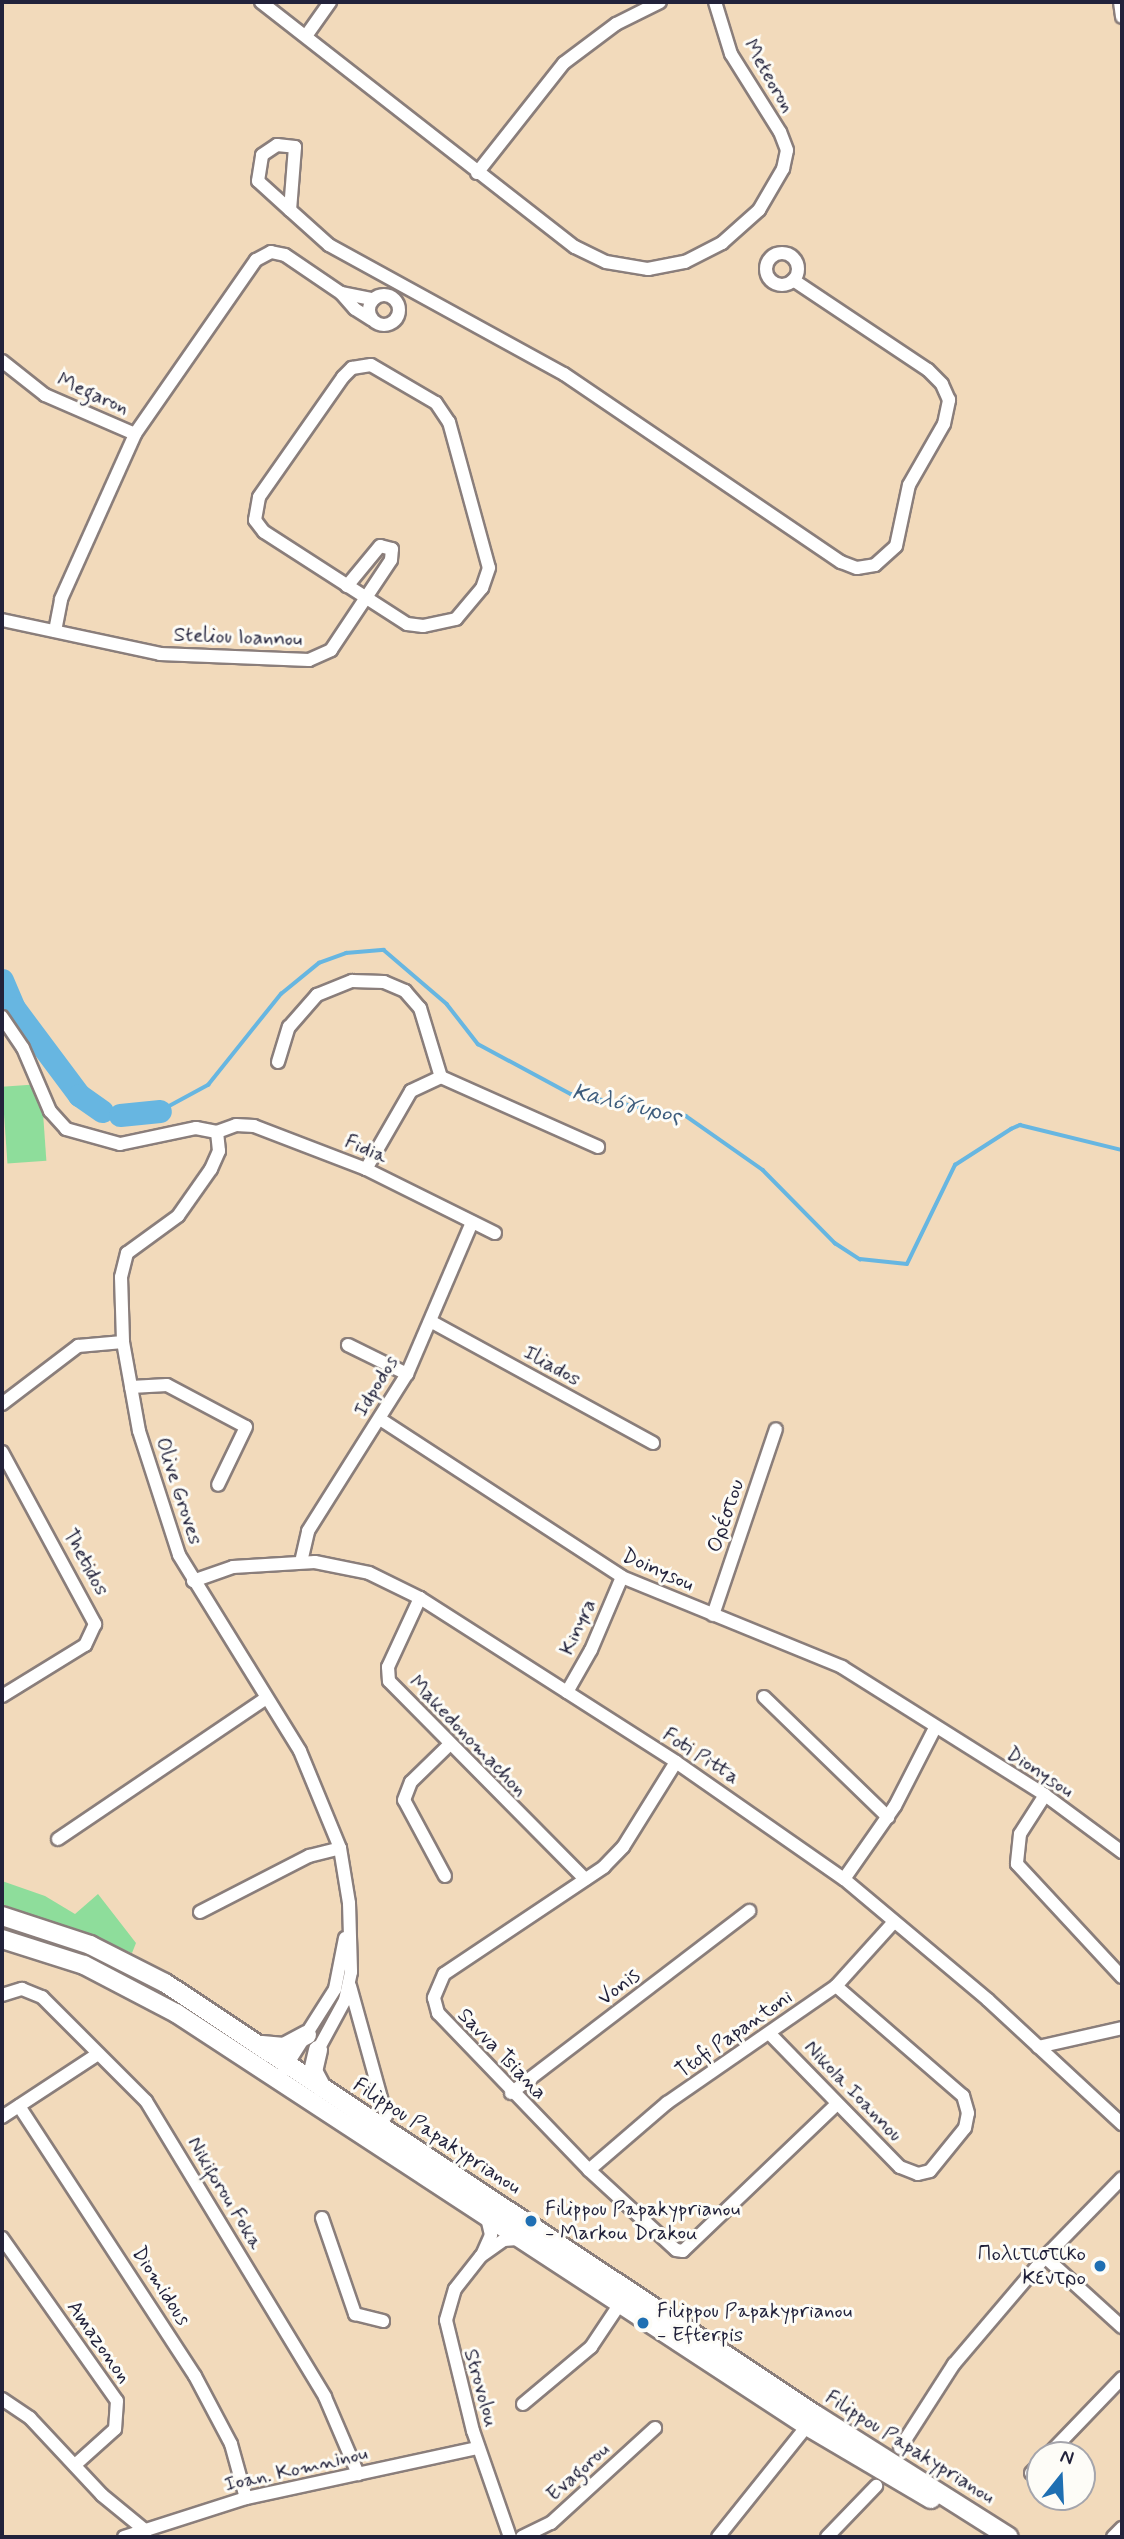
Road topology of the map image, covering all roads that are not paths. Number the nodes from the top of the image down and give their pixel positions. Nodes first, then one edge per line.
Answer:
1 (261, 2) edge
2 (330, 2) edge
3 (660, 2) edge
4 (715, 2) edge
5 (1119, 2) edge
6 (1122, 17) edge
7 (306, 36) junction
8 (477, 173) junction
9 (290, 211) junction
10 (793, 280) dead end
11 (401, 286) junction
12 (341, 293) junction
13 (393, 298) junction
14 (373, 299) junction
15 (371, 319) junction
16 (2, 361) edge
17 (135, 434) junction
18 (347, 586) junction
19 (366, 598) junction
20 (2, 620) edge
21 (55, 631) junction
22 (2, 1017) edge
23 (278, 1062) dead end
24 (441, 1077) junction
25 (217, 1132) junction
26 (598, 1147) dead end
27 (366, 1169) junction
28 (472, 1222) junction
29 (495, 1233) dead end
30 (432, 1322) junction
31 (123, 1342) junction
32 (348, 1345) dead end
33 (407, 1374) junction
34 (131, 1387) junction
35 (2, 1404) edge
36 (380, 1419) junction
37 (776, 1429) dead end
38 (653, 1443) dead end
39 (2, 1452) edge
40 (218, 1485) dead end
41 (301, 1562) junction
42 (622, 1577) junction
43 (193, 1581) junction
44 (420, 1598) junction
45 (713, 1615) junction
46 (567, 1692) junction
47 (2, 1696) edge
48 (266, 1698) junction
49 (764, 1698) dead end
50 (935, 1728) junction
51 (450, 1745) junction
52 (676, 1762) junction
53 (1045, 1795) junction
54 (888, 1817) junction
55 (58, 1839) dead end
56 (340, 1848) junction
57 (1122, 1852) edge
58 (445, 1877) dead end
59 (585, 1879) junction
60 (844, 1879) junction
61 (349, 1903) junction
62 (749, 1911) dead end
63 (200, 1912) dead end
64 (2, 1916) edge
65 (893, 1923) junction
66 (2, 1939) edge
67 (1122, 1977) edge
68 (349, 1986) junction
69 (836, 1986) junction
70 (2, 1995) edge
71 (1122, 2028) edge
72 (770, 2034) junction
73 (307, 2035) junction
74 (255, 2043) junction
75 (1038, 2047) junction
76 (318, 2050) junction
77 (98, 2054) junction
78 (283, 2071) junction
79 (300, 2082) junction
80 (322, 2088) junction
81 (511, 2093) junction
82 (837, 2104) junction
83 (19, 2106) junction
84 (386, 2116) dead end
85 (2, 2117) edge
86 (1122, 2124) edge
87 (589, 2170) junction
88 (1122, 2178) edge
89 (485, 2212) junction
90 (322, 2218) dead end
91 (2, 2238) edge
92 (528, 2240) junction
93 (481, 2256) junction
94 (1045, 2257) junction
95 (621, 2302) junction
96 (383, 2321) dead end
97 (1122, 2327) edge
98 (1122, 2378) edge
99 (2, 2399) edge
100 (523, 2404) dead end
101 (811, 2421) junction
102 (655, 2428) dead end
103 (1061, 2441) edge
104 (478, 2448) junction
105 (900, 2448) dead end
106 (75, 2465) junction
107 (358, 2474) junction
108 (876, 2486) dead end
109 (247, 2498) junction
110 (169, 2524) junction
111 (1122, 2528) edge
112 (146, 2531) junction
113 (124, 2537) edge
114 (175, 2537) edge
115 (510, 2537) edge
116 (522, 2537) edge
117 (718, 2537) edge
118 (827, 2537) edge
119 (991, 2537) edge
120 (1009, 2537) edge
121 (1113, 2537) edge

1 - 7 street
2 - 7 street
3 - 8 street
4 - 8 street, Meteoron
5 - 6 street
7 - 8 street
9 - 9 street
9 - 11 street
10 - 11 street
11 - 13 street
12 - 14 street
12 - 15 street
12 - 17 street
13 - 14 street
13 - 15 street
14 - 15 street
16 - 17 street, Megaron
17 - 21 street
18 - 19 street
18 - 19 street, Steliou Ioannou
18 - 19 street
19 - 21 street, Steliou Ioannou
20 - 21 street, Steliou Ioannou
22 - 25 street, Fidia
23 - 24 street
24 - 26 street
24 - 27 street
25 - 27 street, Fidia
25 - 31 street, Olive Groves
27 - 28 street, Fidia
28 - 29 street, Fidia
28 - 30 street, Idpodos
30 - 33 street, Idpodos
30 - 38 street, Iliados
31 - 34 street, Olive Groves
31 - 35 street
32 - 33 street
33 - 36 street, Idpodos
34 - 40 street
34 - 43 street, Olive Groves
36 - 41 street, Idpodos
36 - 42 street, Doinysou
37 - 45 street, Ορέστου
39 - 47 street, Thetidos
41 - 43 street, Foti Pitta
41 - 44 street, Foti Pitta
42 - 45 street, Doinysou
42 - 46 street, Kinyra
43 - 48 street, Olive Groves
44 - 46 street, Foti Pitta
44 - 51 street, Makedonomachon
45 - 50 street, Doinysou
46 - 52 street, Foti Pitta
48 - 55 street
48 - 56 street, Olive Groves
49 - 54 street
50 - 53 street, Dionysou
50 - 54 street
51 - 58 street
51 - 59 street, Makedonomachon
52 - 59 street, Savva Tsiana
52 - 60 street, Foti Pitta
53 - 57 street, Dionysou
53 - 67 street
54 - 60 street
56 - 61 street, Olive Groves
56 - 63 street
59 - 81 street, Savva Tsiana
60 - 65 street, Foti Pitta
61 - 68 street, Olive Groves
61 - 73 street, Olive Groves
62 - 81 street, Vonis
64 - 74 main road, Filippou Papakyprianou
65 - 69 street, Ttofi Papantoni
65 - 75 street, Foti Pitta
66 - 78 main road, Filippou Papakyprianou
68 - 76 street, Olive Groves
68 - 84 street
69 - 72 street, Ttofi Papantoni
69 - 82 street, Nikola Ioannou
70 - 77 street, Nikiforou Foka
71 - 75 street
72 - 82 street, Nikola Ioannou
72 - 87 street, Ttofi Papantoni
73 - 74 main road
73 - 78 street, Olive Groves
74 - 78 main road, Filippou Papakyprianou
75 - 86 street, Foti Pitta
76 - 79 street, Olive Groves
76 - 80 main road
77 - 83 street
77 - 107 street, Nikiforou Foka
78 - 79 main road, Filippou Papakyprianou
79 - 80 main road, Filippou Papakyprianou
79 - 89 main road, Filippou Papakyprianou
80 - 101 main road, Filippou Papakyprianou
81 - 87 street, Savva Tsiana
82 - 87 street, Savva Tsiana
83 - 85 street
83 - 109 street, Diomidous
88 - 94 street
89 - 92 main road, Filippou Papakyprianou
89 - 93 street, Strovolou
90 - 96 street
91 - 106 street, Amazonon
92 - 93 street, Strovolou
92 - 95 main road, Filippou Papakyprianou
93 - 104 street, Strovolou
94 - 97 street
94 - 105 street
95 - 100 street
95 - 101 main road, Filippou Papakyprianou
98 - 103 street
99 - 106 street
101 - 117 street
101 - 119 main road, Filippou Papakyprianou
101 - 120 main road, Filippou Papakyprianou
102 - 116 street, Evagorou
104 - 107 street, Ioan. Komninou
104 - 115 street, Strovolou
106 - 112 street
107 - 109 street, Ioan. Komninou
108 - 118 street
109 - 110 street, Ioan. Komninou
110 - 112 street, Ioan. Komninou
110 - 114 street
111 - 121 street
112 - 113 street, Ioan. Komninou

